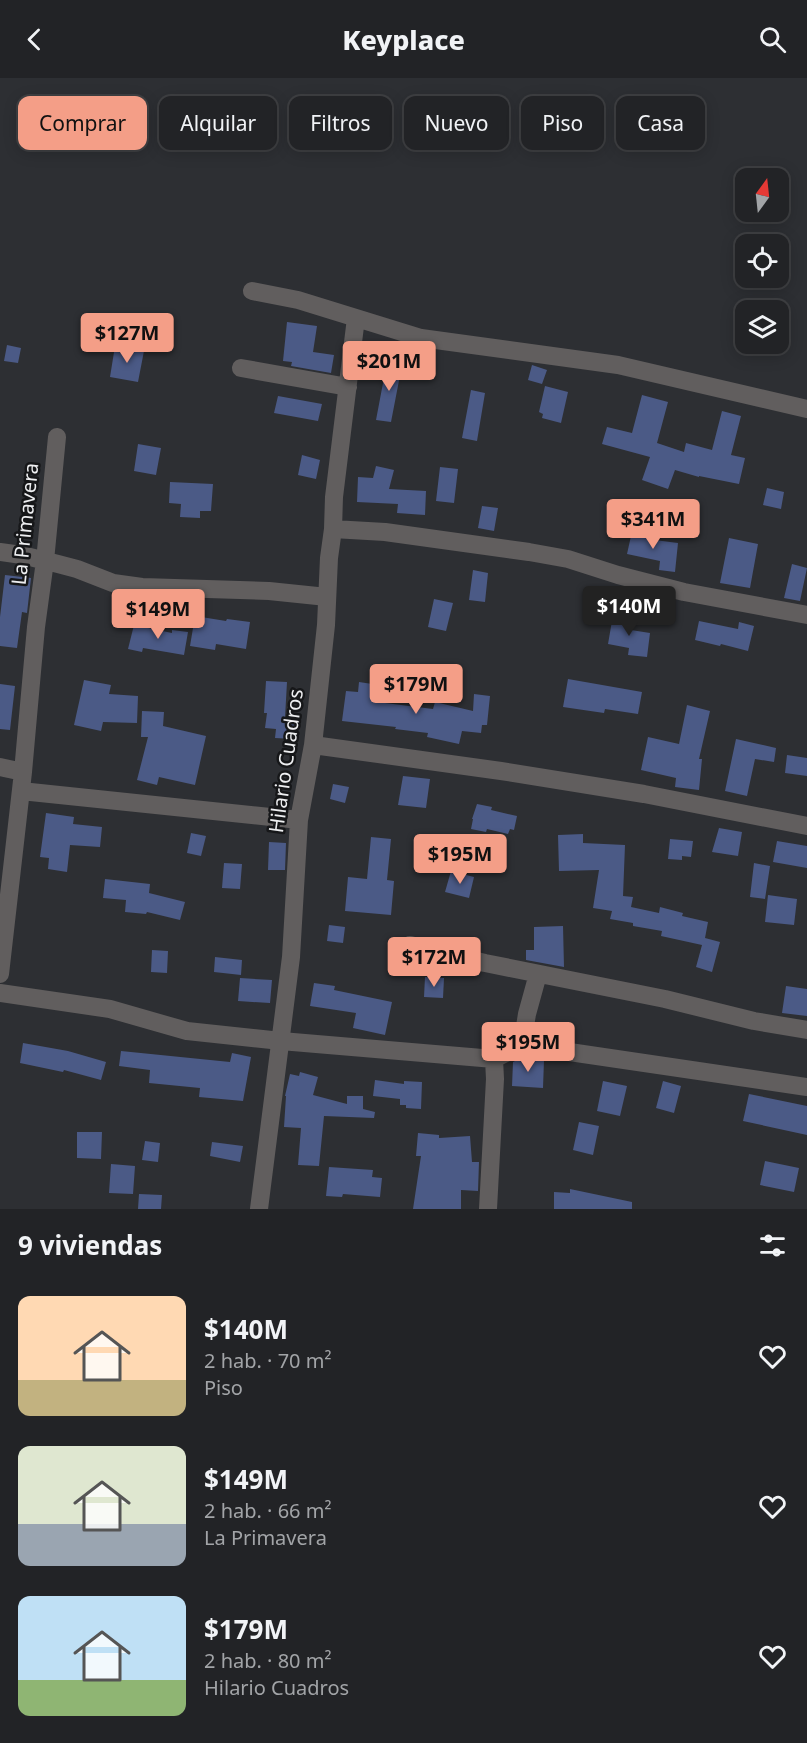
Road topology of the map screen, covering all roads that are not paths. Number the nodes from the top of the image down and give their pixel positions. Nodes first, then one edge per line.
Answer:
1 (252, 291) dead end
2 (356, 318) junction
3 (241, 368) dead end
4 (348, 387) junction
5 (807, 410) edge
6 (57, 437) dead end
7 (333, 530) junction
8 (0, 552) edge
9 (45, 561) junction
10 (327, 597) junction
11 (807, 615) edge
12 (313, 745) junction
13 (0, 767) edge
14 (23, 772) junction
15 (21, 791) junction
16 (299, 820) junction
17 (807, 826) edge
18 (410, 945) dead end
19 (0, 972) edge
20 (538, 974) junction
21 (0, 993) edge
22 (807, 1030) edge
23 (281, 1041) junction
24 (522, 1045) junction
25 (494, 1059) junction
26 (807, 1087) edge
27 (259, 1209) edge
28 (488, 1209) edge

1 - 2 street
2 - 4 street, Hilario Cuadros
2 - 5 street
3 - 4 street
4 - 7 street, Hilario Cuadros
6 - 9 street, La Primavera
7 - 10 street, Hilario Cuadros
7 - 11 street
8 - 9 street
9 - 10 street
9 - 14 street, La Primavera
10 - 12 street, Hilario Cuadros
12 - 16 street, Hilario Cuadros
12 - 17 street
13 - 14 street
14 - 15 street, La Primavera
15 - 16 street
15 - 19 street, La Primavera
16 - 23 street, Hilario Cuadros
18 - 20 street
20 - 22 street
20 - 24 street
21 - 23 street
23 - 25 street
23 - 27 street, Hilario Cuadros
24 - 25 street
24 - 26 street
25 - 28 street

